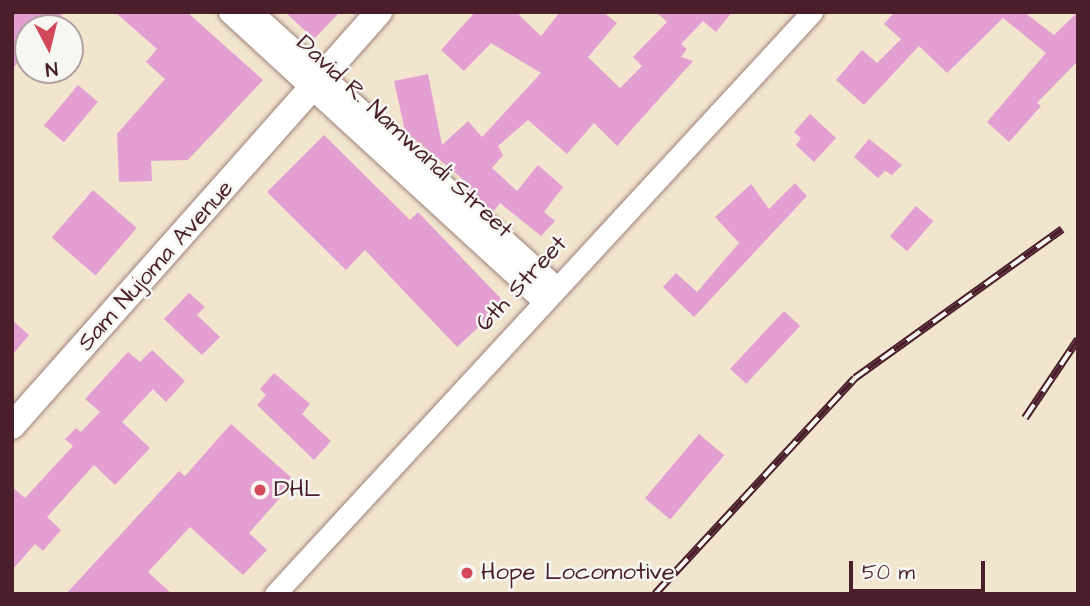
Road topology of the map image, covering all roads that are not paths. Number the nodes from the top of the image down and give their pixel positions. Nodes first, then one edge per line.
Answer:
1 (229, 12) edge
2 (252, 12) edge
3 (379, 12) edge
4 (398, 12) edge
5 (812, 12) edge
6 (318, 89) junction
7 (549, 293) junction
8 (12, 426) edge
9 (275, 594) edge

1 - 6 street, David R. Namwandi Street
2 - 6 street, David R. Namwandi Street
3 - 6 main road, Sam Nujoma Avenue
4 - 6 main road, Sam Nujoma Avenue
5 - 7 street, 6th Street
6 - 7 street, David R. Namwandi Street
6 - 8 main road, Sam Nujoma Avenue
7 - 9 street, 6th Street

